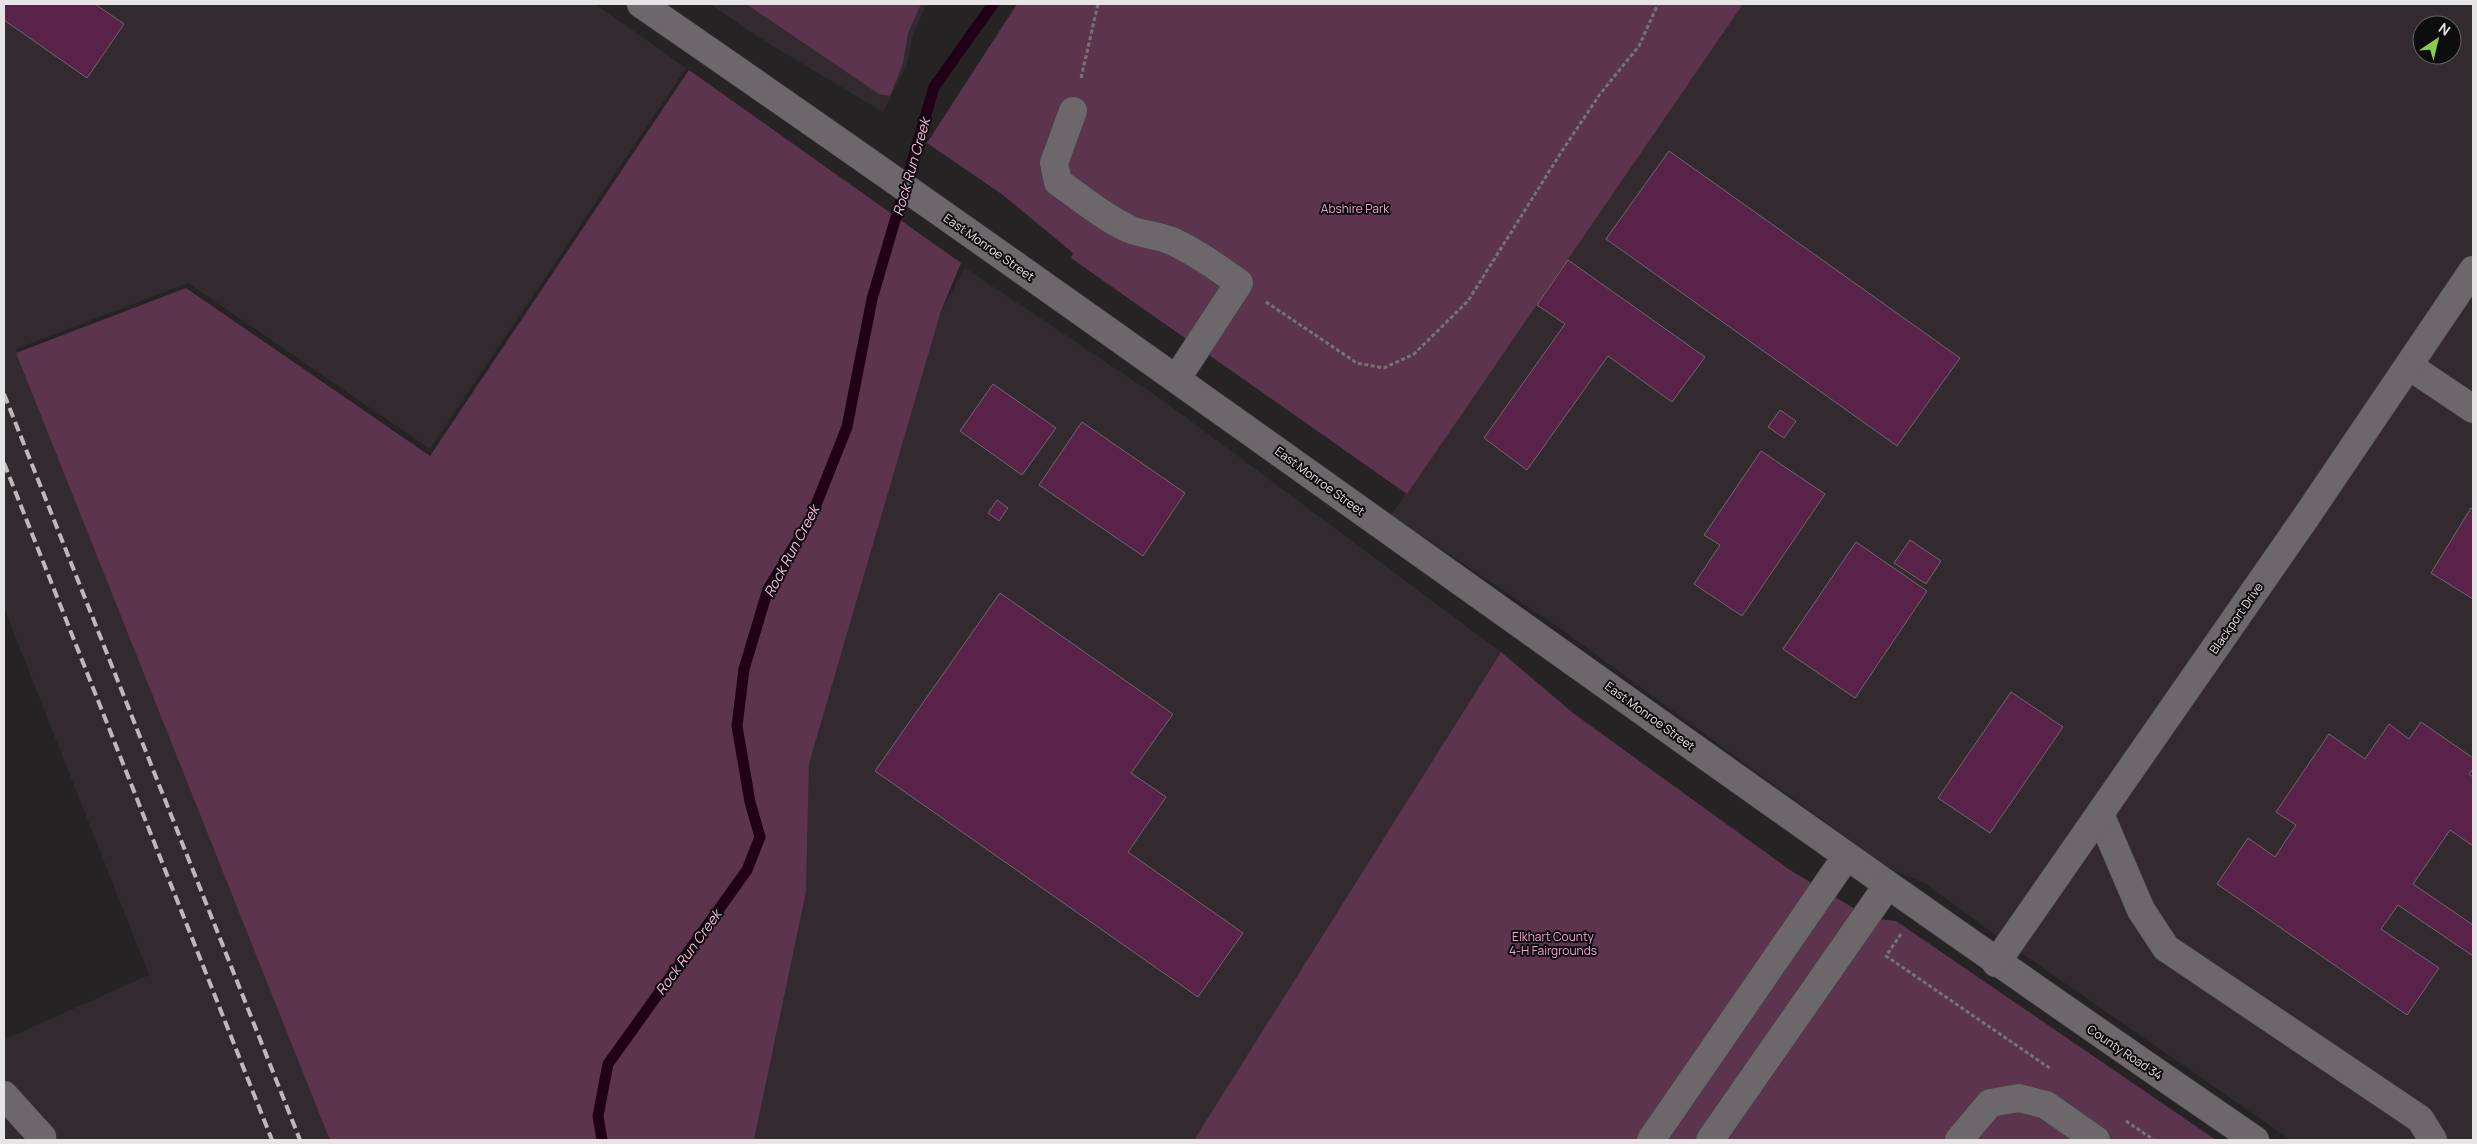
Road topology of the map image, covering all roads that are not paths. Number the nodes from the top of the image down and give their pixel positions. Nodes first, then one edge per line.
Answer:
1 (641, 4) edge
2 (1074, 111) road end
3 (2473, 270) edge
4 (2409, 366) junction
5 (1177, 378) junction
6 (2473, 409) edge
7 (2100, 814) junction
8 (1846, 857) junction
9 (1887, 886) junction
10 (1996, 963) junction
11 (4, 1096) edge
12 (41, 1140) edge
13 (1651, 1140) edge
14 (1710, 1140) edge
15 (1959, 1140) edge
16 (2096, 1140) edge
17 (2255, 1140) edge
18 (2433, 1140) edge

1 - 5 street, East Monroe Street
2 - 5 street
3 - 4 street, Blackport Drive
4 - 6 street
4 - 7 street, Blackport Drive
5 - 8 street, East Monroe Street
7 - 10 street, Blackport Drive
7 - 18 street
8 - 9 street, East Monroe Street
8 - 13 street
9 - 10 street, East Monroe Street
9 - 14 street
10 - 17 street, County Road 34
11 - 12 street
15 - 16 street

